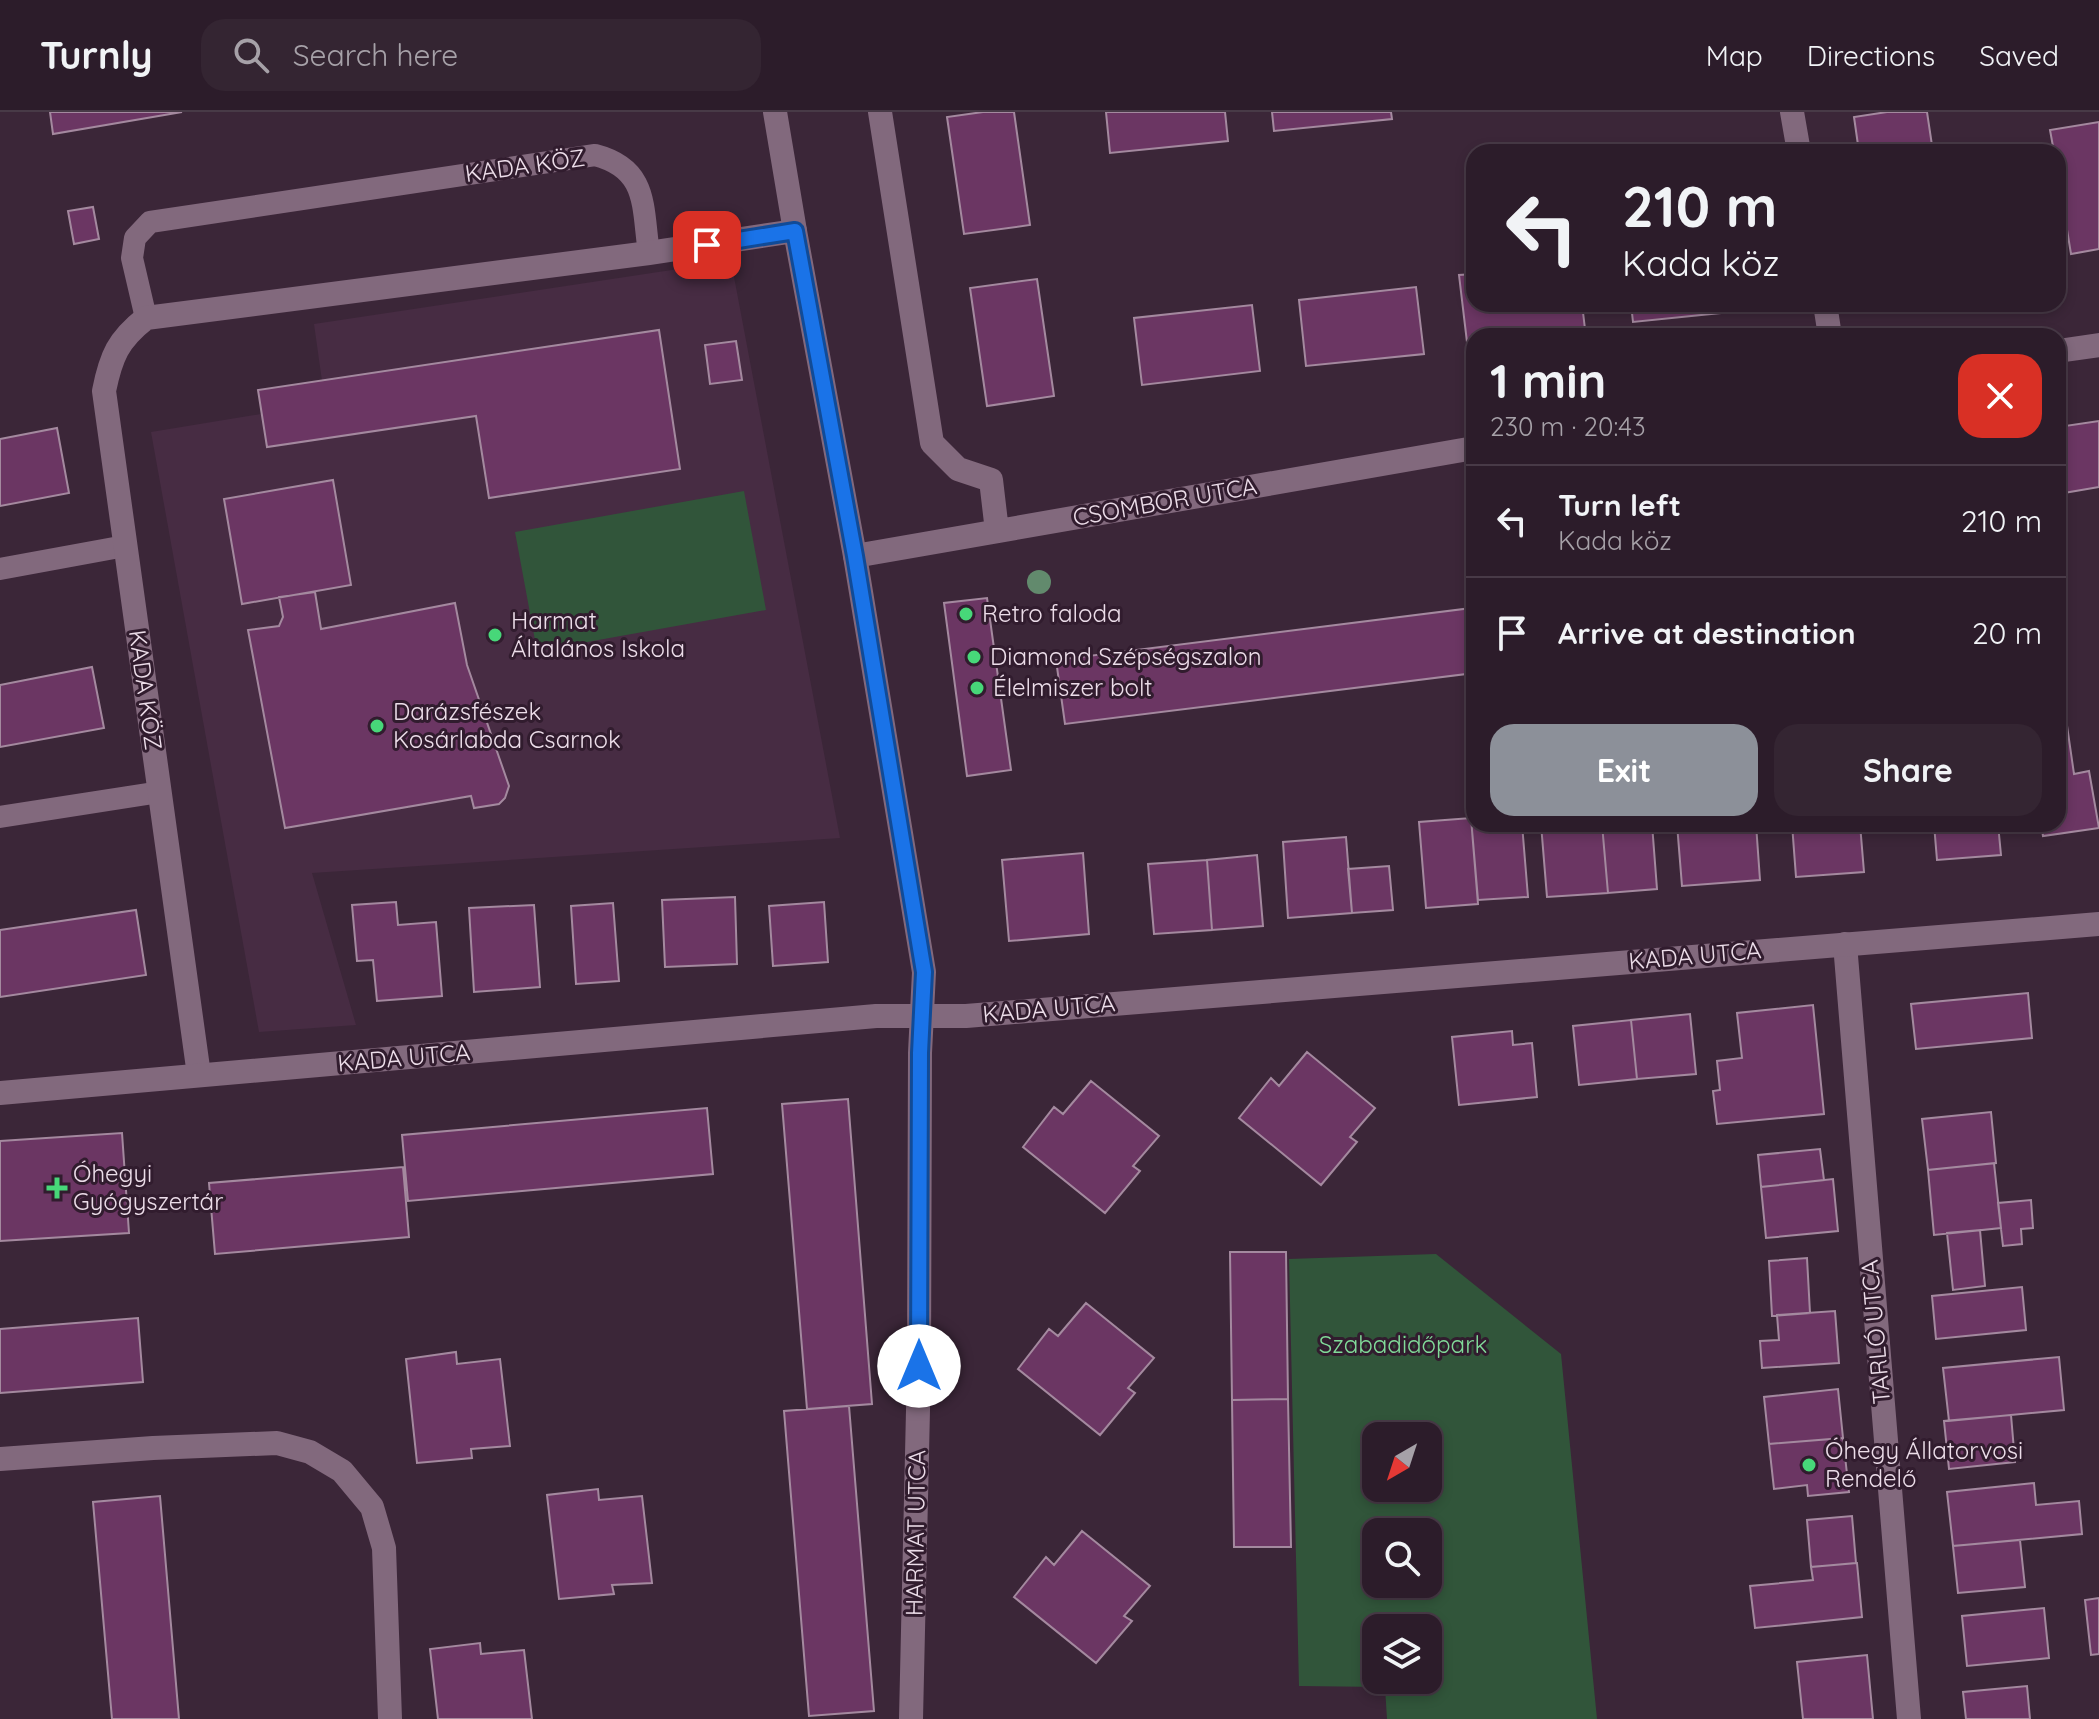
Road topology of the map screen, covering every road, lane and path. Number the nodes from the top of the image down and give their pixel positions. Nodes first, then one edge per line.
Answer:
1 (775, 112) edge
2 (880, 112) edge
3 (1792, 112) edge
4 (1798, 144) edge
5 (795, 231) junction
6 (649, 253) junction
7 (146, 318) junction
8 (2099, 345) edge
9 (2066, 350) edge
10 (1466, 449) edge
11 (997, 531) junction
12 (125, 546) junction
13 (855, 556) junction
14 (0, 569) edge
15 (160, 792) junction
16 (0, 817) edge
17 (2099, 924) edge
18 (1845, 944) junction
19 (923, 1017) junction
20 (199, 1075) junction
21 (0, 1093) edge
22 (0, 1459) edge
23 (390, 1719) edge
24 (911, 1719) edge
25 (1909, 1719) edge

1 - 5 street, HARMAT UTCA
2 - 11 street
3 - 4 street
5 - 6 street
5 - 13 street, HARMAT UTCA
6 - 7 street
6 - 7 lane, KADA KÖZ
7 - 12 street, KADA KÖZ
8 - 9 street
10 - 11 street, CSOMBOR UTCA
11 - 13 street, CSOMBOR UTCA
12 - 14 lane
12 - 15 street, KADA KÖZ
13 - 19 street, HARMAT UTCA
15 - 16 lane
15 - 20 street, KADA KÖZ
17 - 18 street, KADA UTCA
18 - 19 street, KADA UTCA
18 - 25 street, TARLÓ UTCA
19 - 20 street, KADA UTCA
19 - 24 street, HARMAT UTCA
20 - 21 street, KADA UTCA
22 - 23 street

